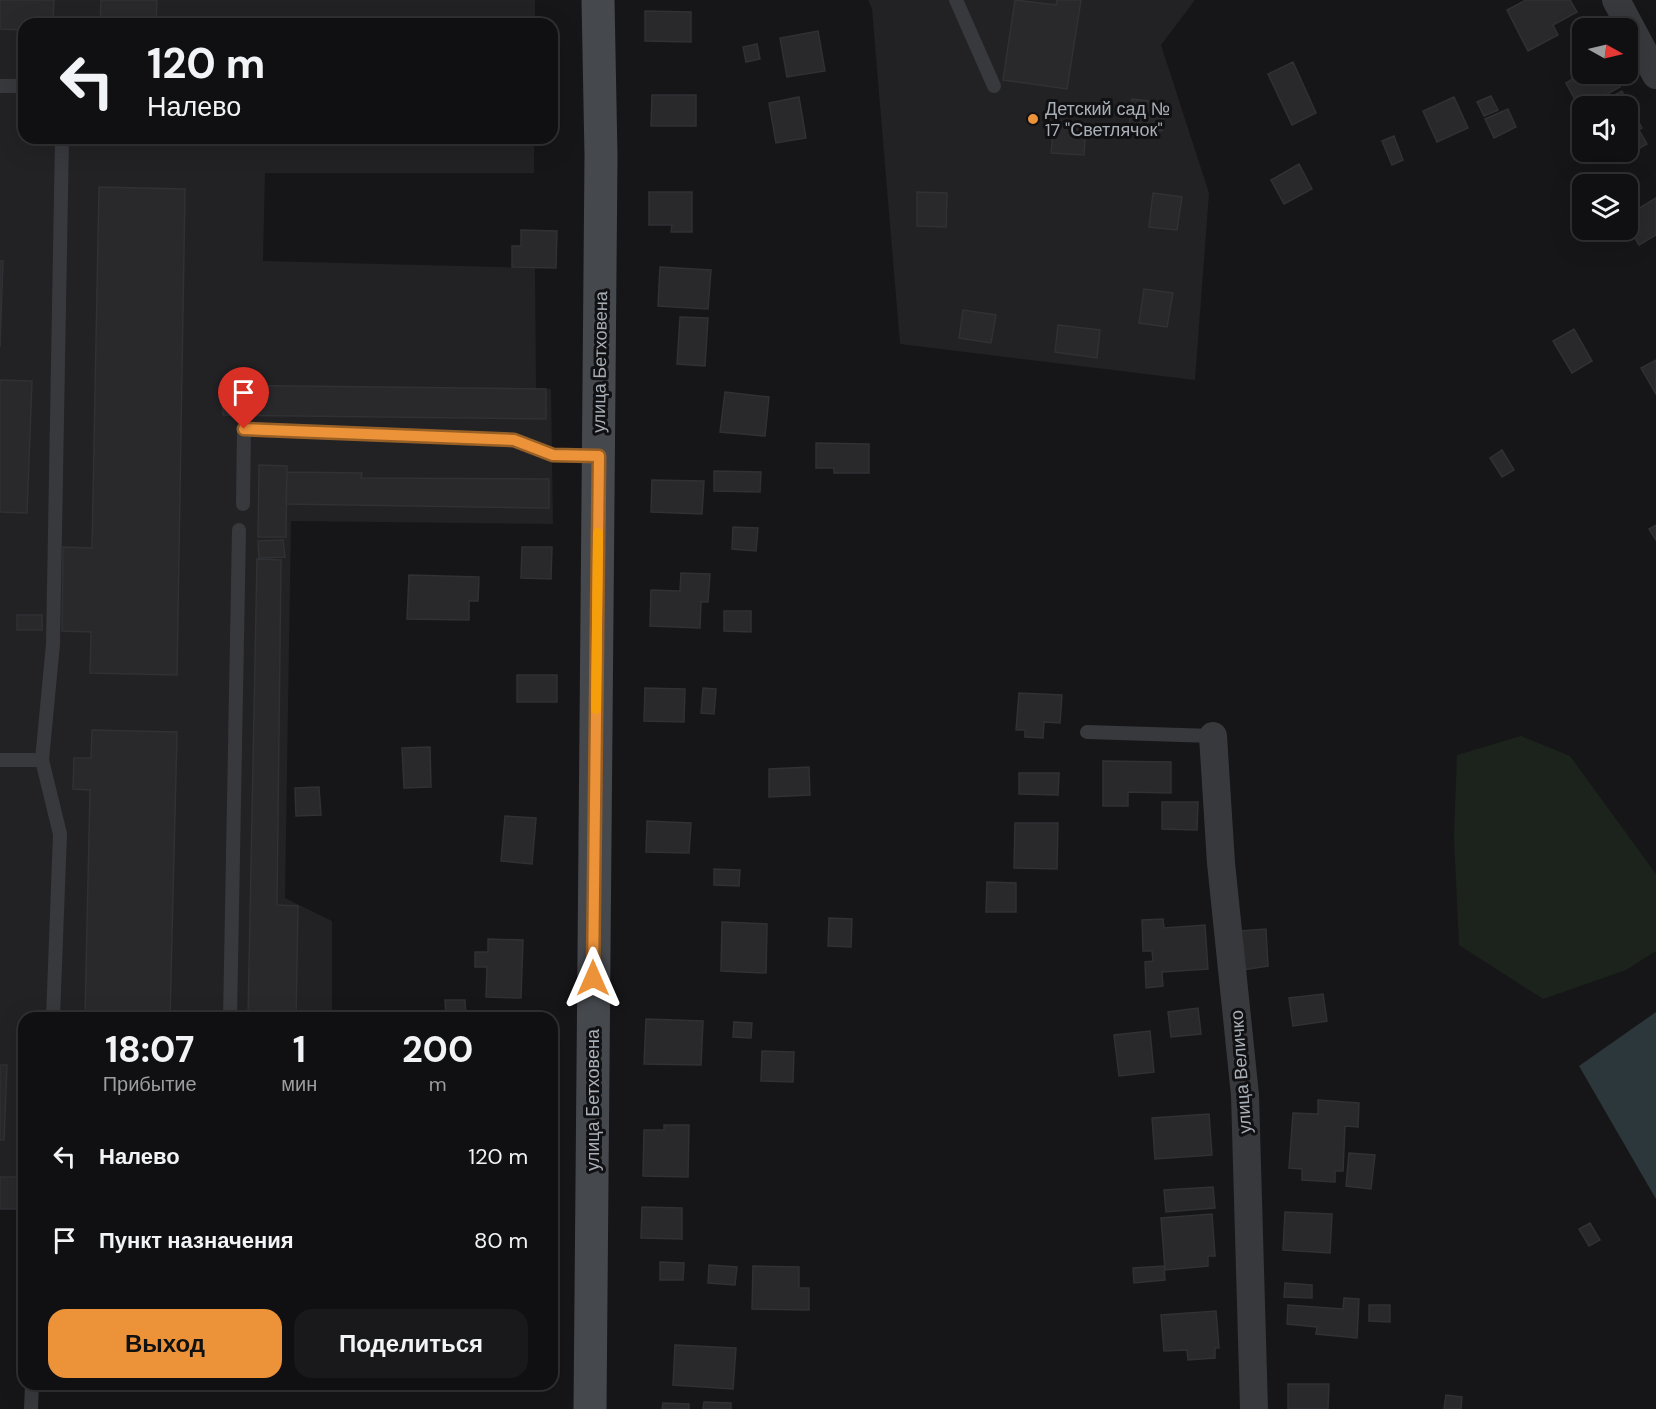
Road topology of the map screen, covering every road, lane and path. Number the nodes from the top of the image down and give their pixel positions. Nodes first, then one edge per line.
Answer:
1 (598, 0) edge
2 (956, 0) edge
3 (1616, 0) edge
4 (1656, 75) edge
5 (0, 86) edge
6 (18, 86) edge
7 (994, 86) dead end
8 (62, 144) edge
9 (599, 456) junction
10 (243, 504) dead end
11 (239, 530) dead end
12 (1087, 732) dead end
13 (1214, 736) joint
14 (0, 760) edge
15 (42, 760) junction
16 (53, 1012) edge
17 (230, 1012) edge
18 (32, 1390) edge
19 (31, 1409) edge
20 (590, 1409) edge
21 (1254, 1409) edge

1 - 9 main road, улица Бетховена
2 - 7 lane
3 - 4 street
5 - 6 lane
8 - 15 lane
9 - 10 lane
9 - 20 main road, улица Бетховена
11 - 17 lane
12 - 13 lane
13 - 21 street, улица Величко
14 - 15 lane
15 - 16 lane
18 - 19 lane

